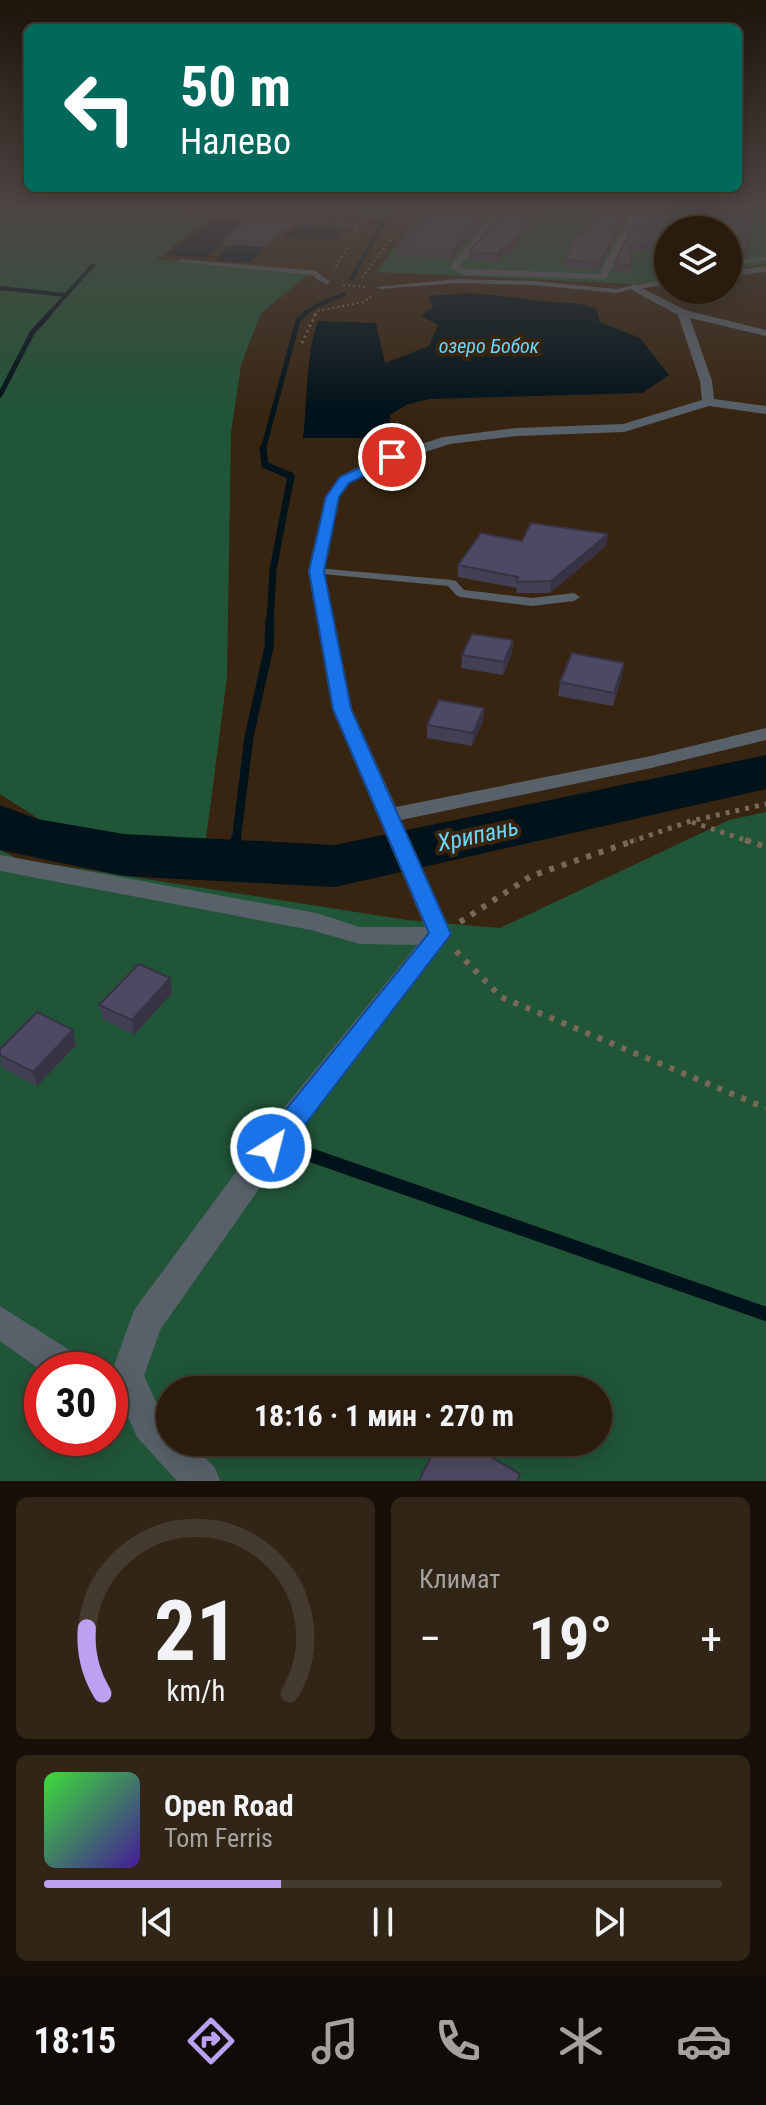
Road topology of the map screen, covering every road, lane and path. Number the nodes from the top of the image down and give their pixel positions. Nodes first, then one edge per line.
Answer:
1 (318, 278) edge
2 (329, 278) edge
3 (363, 278) edge
4 (327, 282) junction
5 (654, 283) edge
6 (380, 287) joint
7 (634, 287) junction
8 (683, 315) junction
9 (766, 333) edge
10 (302, 343) dead end
11 (708, 402) junction
12 (766, 410) edge
13 (316, 571) junction
14 (574, 597) dead end
15 (766, 734) edge
16 (766, 804) edge
17 (387, 816) junction
18 (691, 821) junction
19 (766, 847) edge
20 (0, 863) edge
21 (440, 934) junction
22 (766, 1108) edge
23 (0, 1322) edge
24 (44, 1352) edge
25 (128, 1357) edge
26 (128, 1392) edge
27 (202, 1481) edge

1 - 4 lane
2 - 4 path
3 - 4 path
5 - 7 street
6 - 7 lane
6 - 10 path
7 - 8 street
8 - 9 street
8 - 11 street
11 - 12 street
11 - 13 street
13 - 14 lane
13 - 17 street
15 - 17 street
16 - 18 path
17 - 21 street
18 - 19 path
18 - 21 path
20 - 21 street
21 - 22 path
21 - 25 street
23 - 24 street
26 - 27 street

